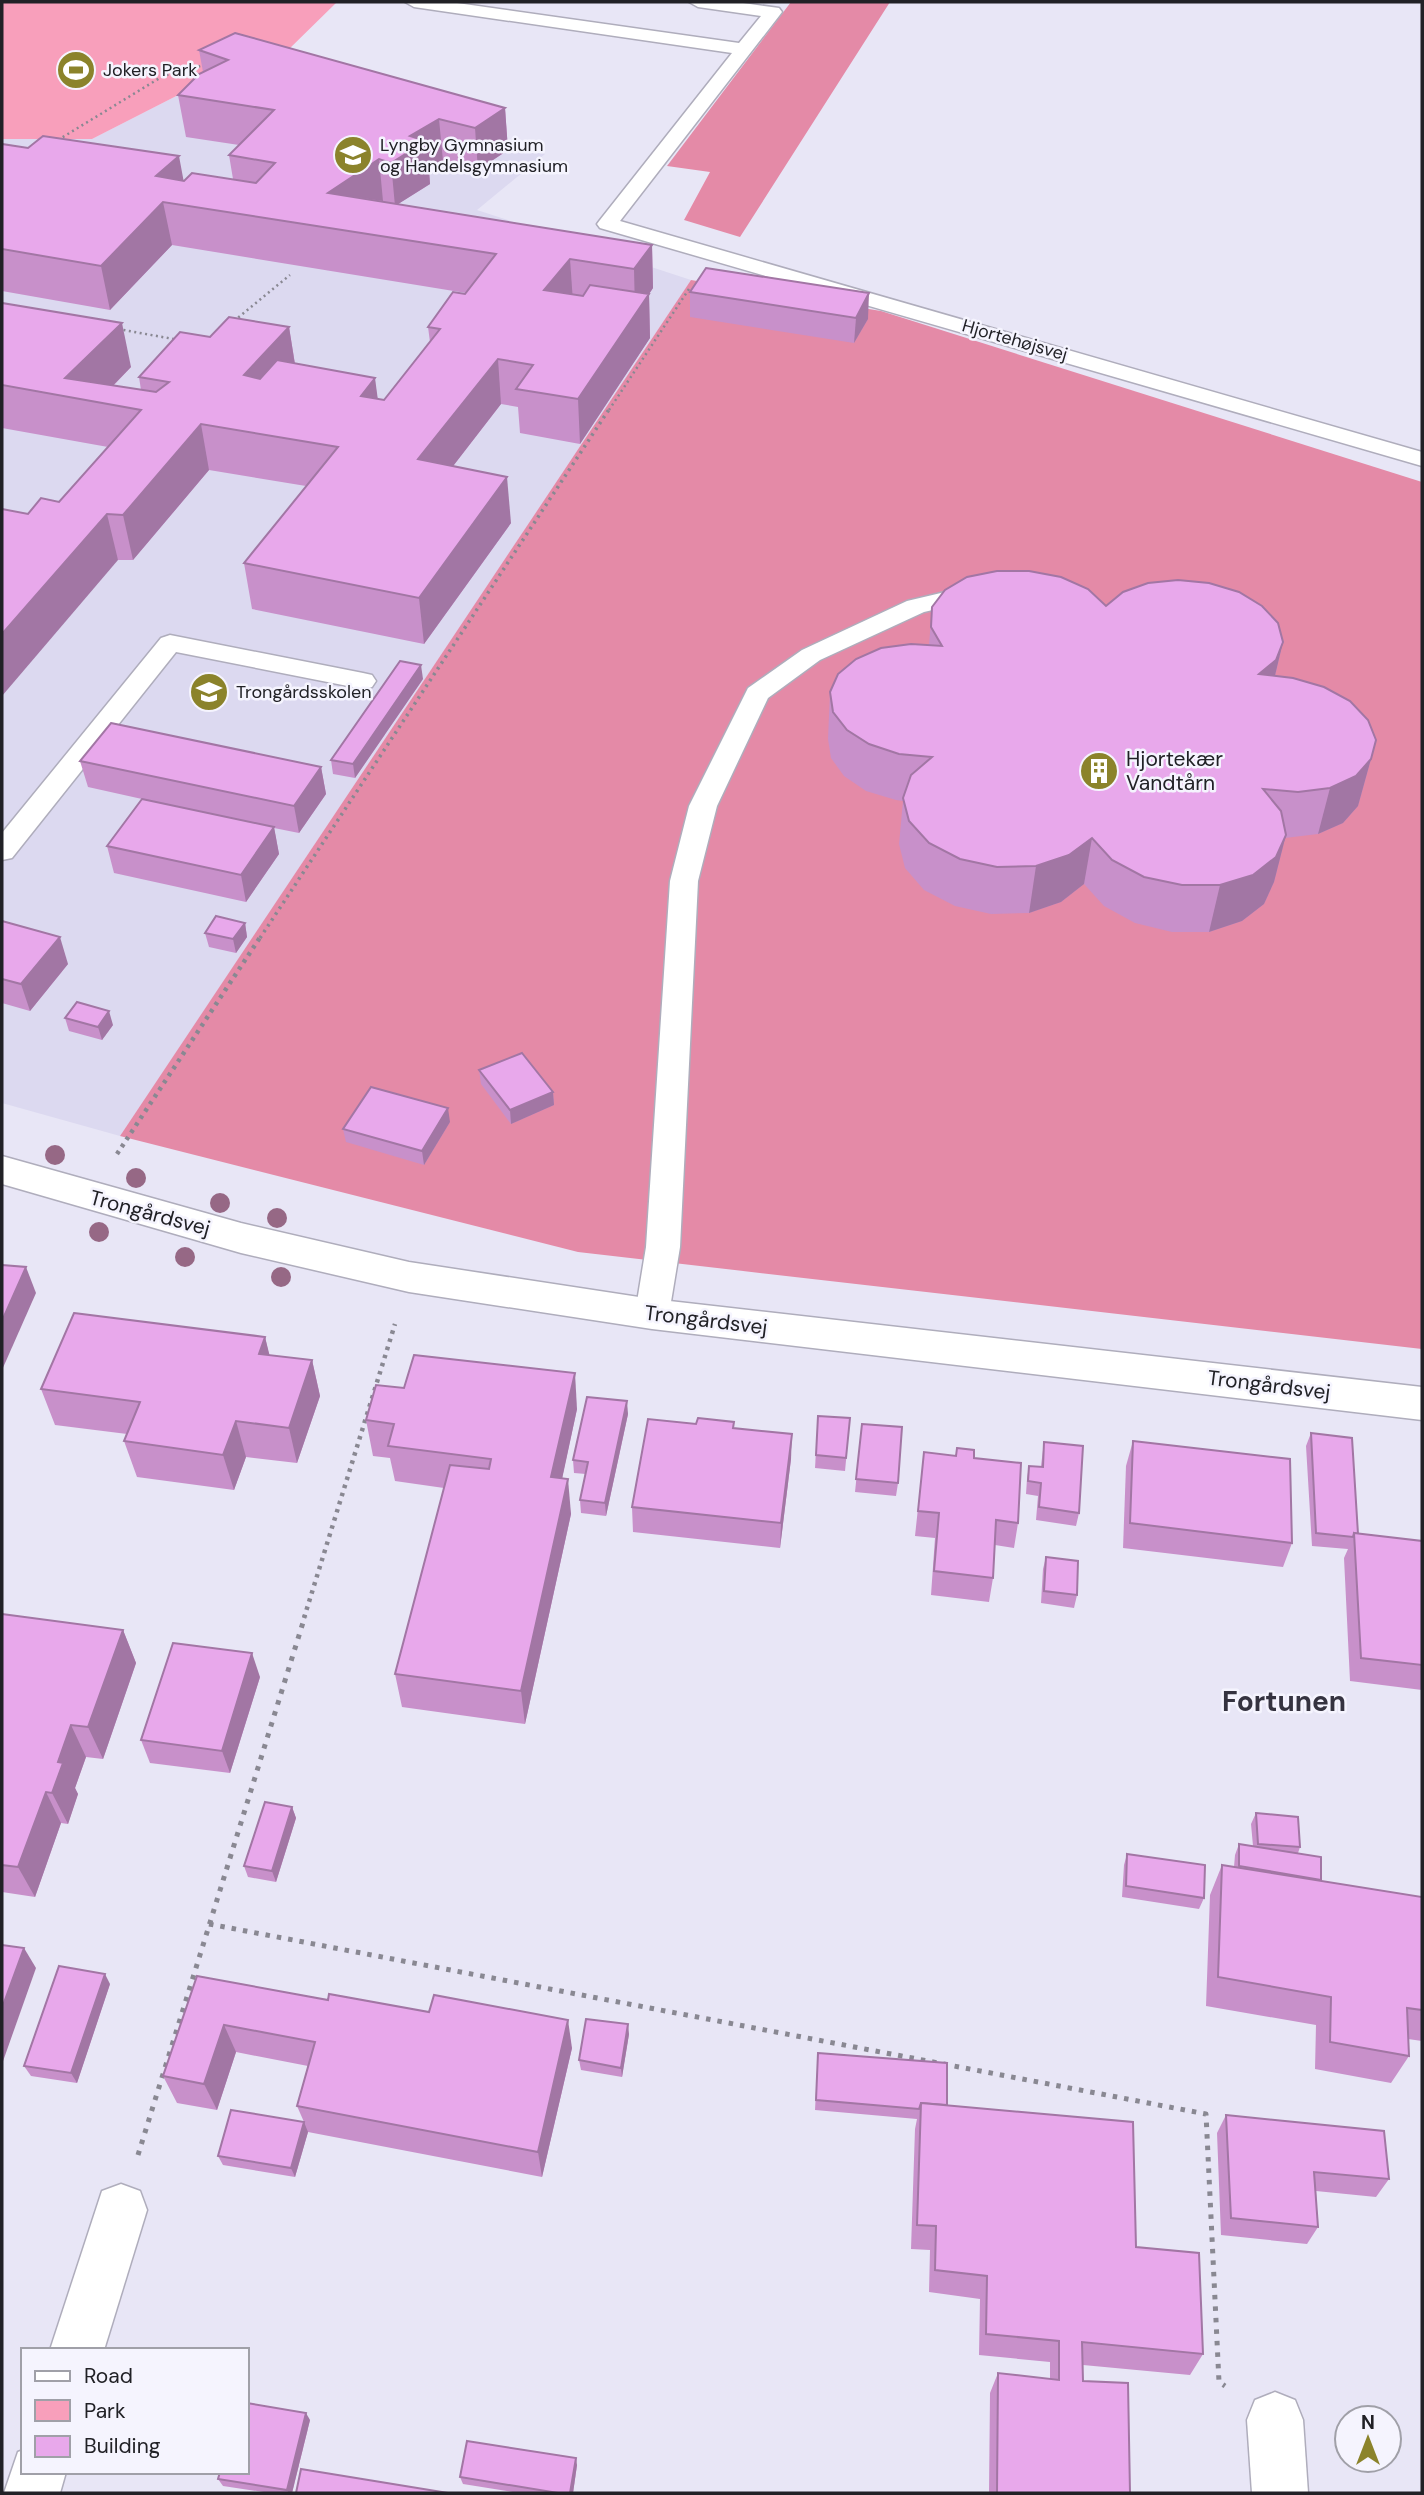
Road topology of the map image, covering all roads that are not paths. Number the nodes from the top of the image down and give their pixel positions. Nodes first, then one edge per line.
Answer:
1 (414, 2) edge
2 (698, 2) edge
3 (744, 49) junction
4 (1422, 459) edge
5 (981, 592) edge
6 (363, 681) dead end
7 (107, 723) junction
8 (134, 729) edge
9 (2, 850) edge
10 (2, 1170) edge
11 (652, 1314) junction
12 (1422, 1404) edge
13 (121, 2210) road end
14 (78, 2348) edge
15 (1275, 2420) road end
16 (37, 2474) edge
17 (32, 2493) edge
18 (1280, 2493) edge

1 - 3 lane
2 - 3 lane
3 - 4 lane, Hjortehøjsvej
5 - 11 lane
6 - 7 lane
7 - 8 lane
7 - 9 lane
10 - 11 street, Trongårdsvej
11 - 12 street, Trongårdsvej
13 - 14 street
15 - 18 street
16 - 17 street

